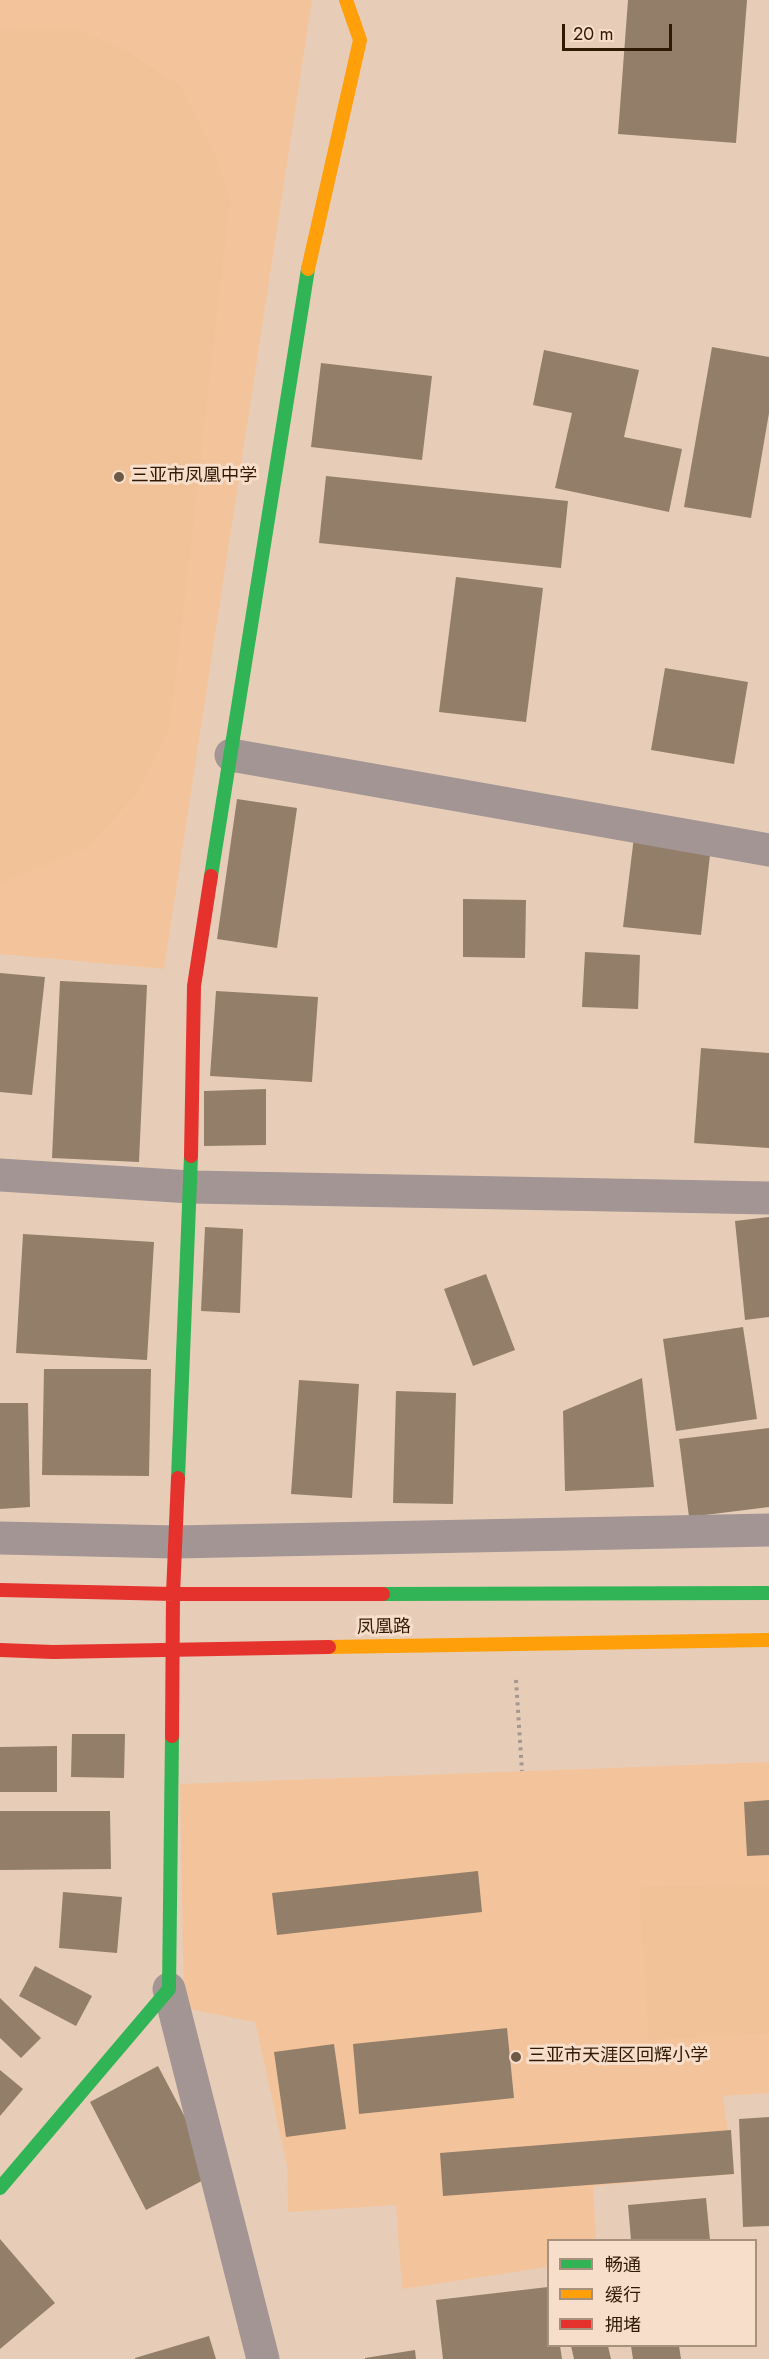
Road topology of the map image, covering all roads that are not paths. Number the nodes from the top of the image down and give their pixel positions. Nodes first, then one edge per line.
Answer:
1 (346, 0) edge
2 (231, 754) junction
3 (769, 850) edge
4 (0, 1175) edge
5 (190, 1187) junction
6 (769, 1198) edge
7 (769, 1530) edge
8 (0, 1538) edge
9 (175, 1542) junction
10 (0, 1590) edge
11 (769, 1593) edge
12 (172, 1594) junction
13 (769, 1640) edge
14 (0, 1650) edge
15 (172, 1650) junction
16 (169, 1989) junction
17 (0, 2188) edge
18 (263, 2359) edge

1 - 2 main road
2 - 3 street
2 - 5 main road
4 - 5 street
5 - 6 street
5 - 9 main road
7 - 9 street
8 - 9 street
9 - 12 main road
10 - 12 main road, 凤凰路
11 - 12 main road, 凤凰路
12 - 15 main road
13 - 15 main road, 凤凰路
14 - 15 main road, 凤凰路
15 - 16 main road
16 - 17 main road
16 - 18 street

